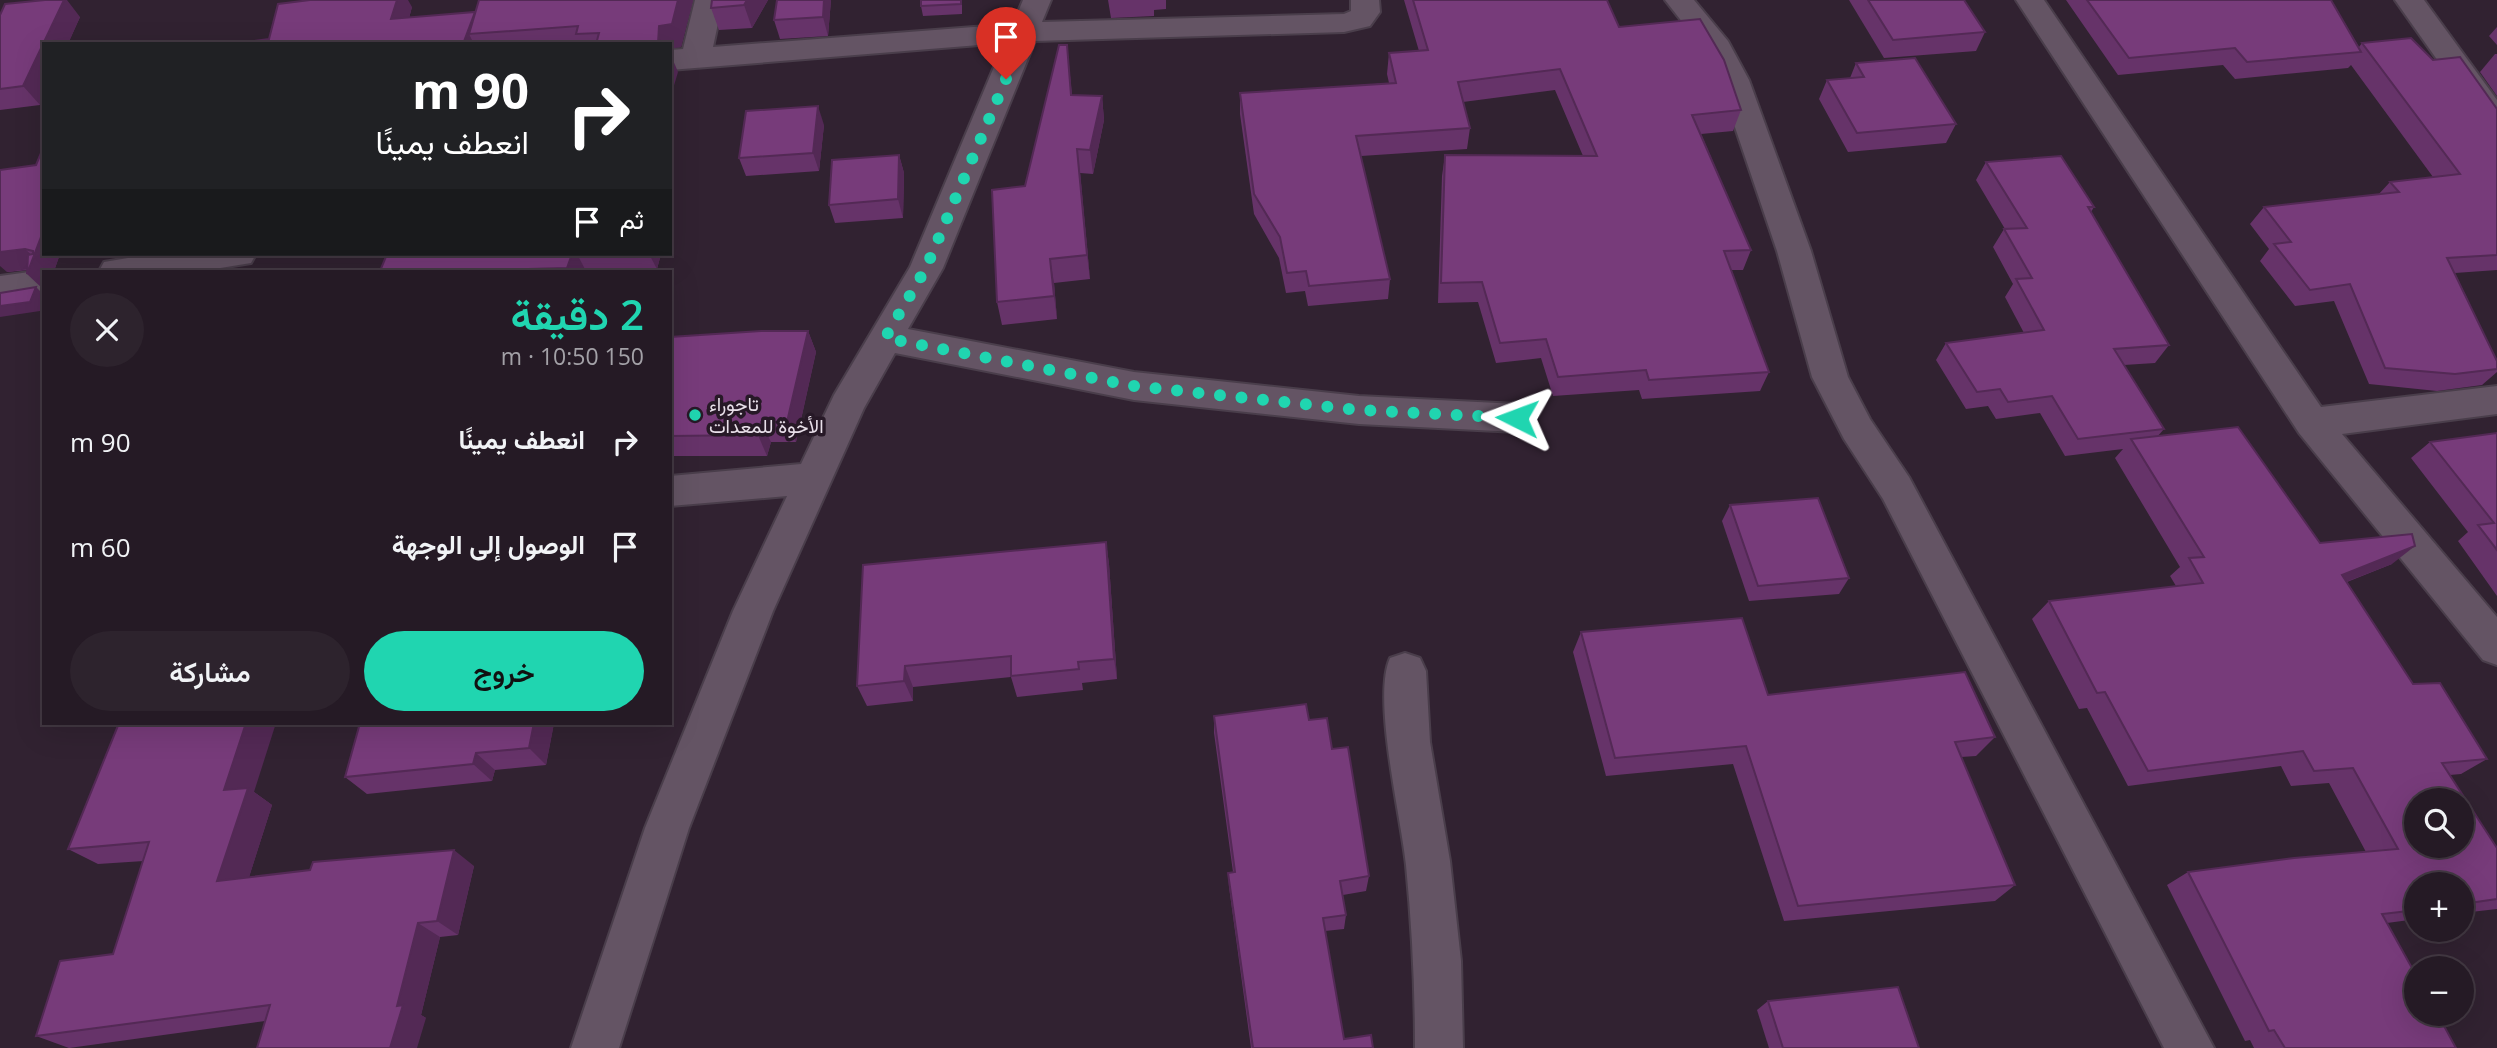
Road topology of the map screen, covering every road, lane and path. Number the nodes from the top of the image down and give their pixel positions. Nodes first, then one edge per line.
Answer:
1 (709, 0) edge
2 (1365, 0) edge
3 (1679, 0) edge
4 (2030, 0) edge
5 (2409, 0) edge
6 (1032, 16) edge
7 (683, 59) edge
8 (2497, 121) edge
9 (225, 256) edge
10 (123, 270) edge
11 (42, 282) edge
12 (0, 289) edge
13 (885, 338) junction
14 (2497, 400) edge
15 (1517, 418) dead end
16 (2312, 423) junction
17 (814, 478) junction
18 (672, 491) edge
19 (2497, 648) edge
20 (1405, 671) dead end
21 (595, 1048) edge
22 (1439, 1048) edge
23 (2190, 1048) edge

1 - 7 street
2 - 6 street
3 - 23 street
4 - 16 street
5 - 8 street
6 - 7 street
6 - 13 street
9 - 10 street
11 - 12 street
13 - 15 street
13 - 17 street
14 - 16 street
16 - 19 street
17 - 18 street
17 - 21 street
20 - 22 street

